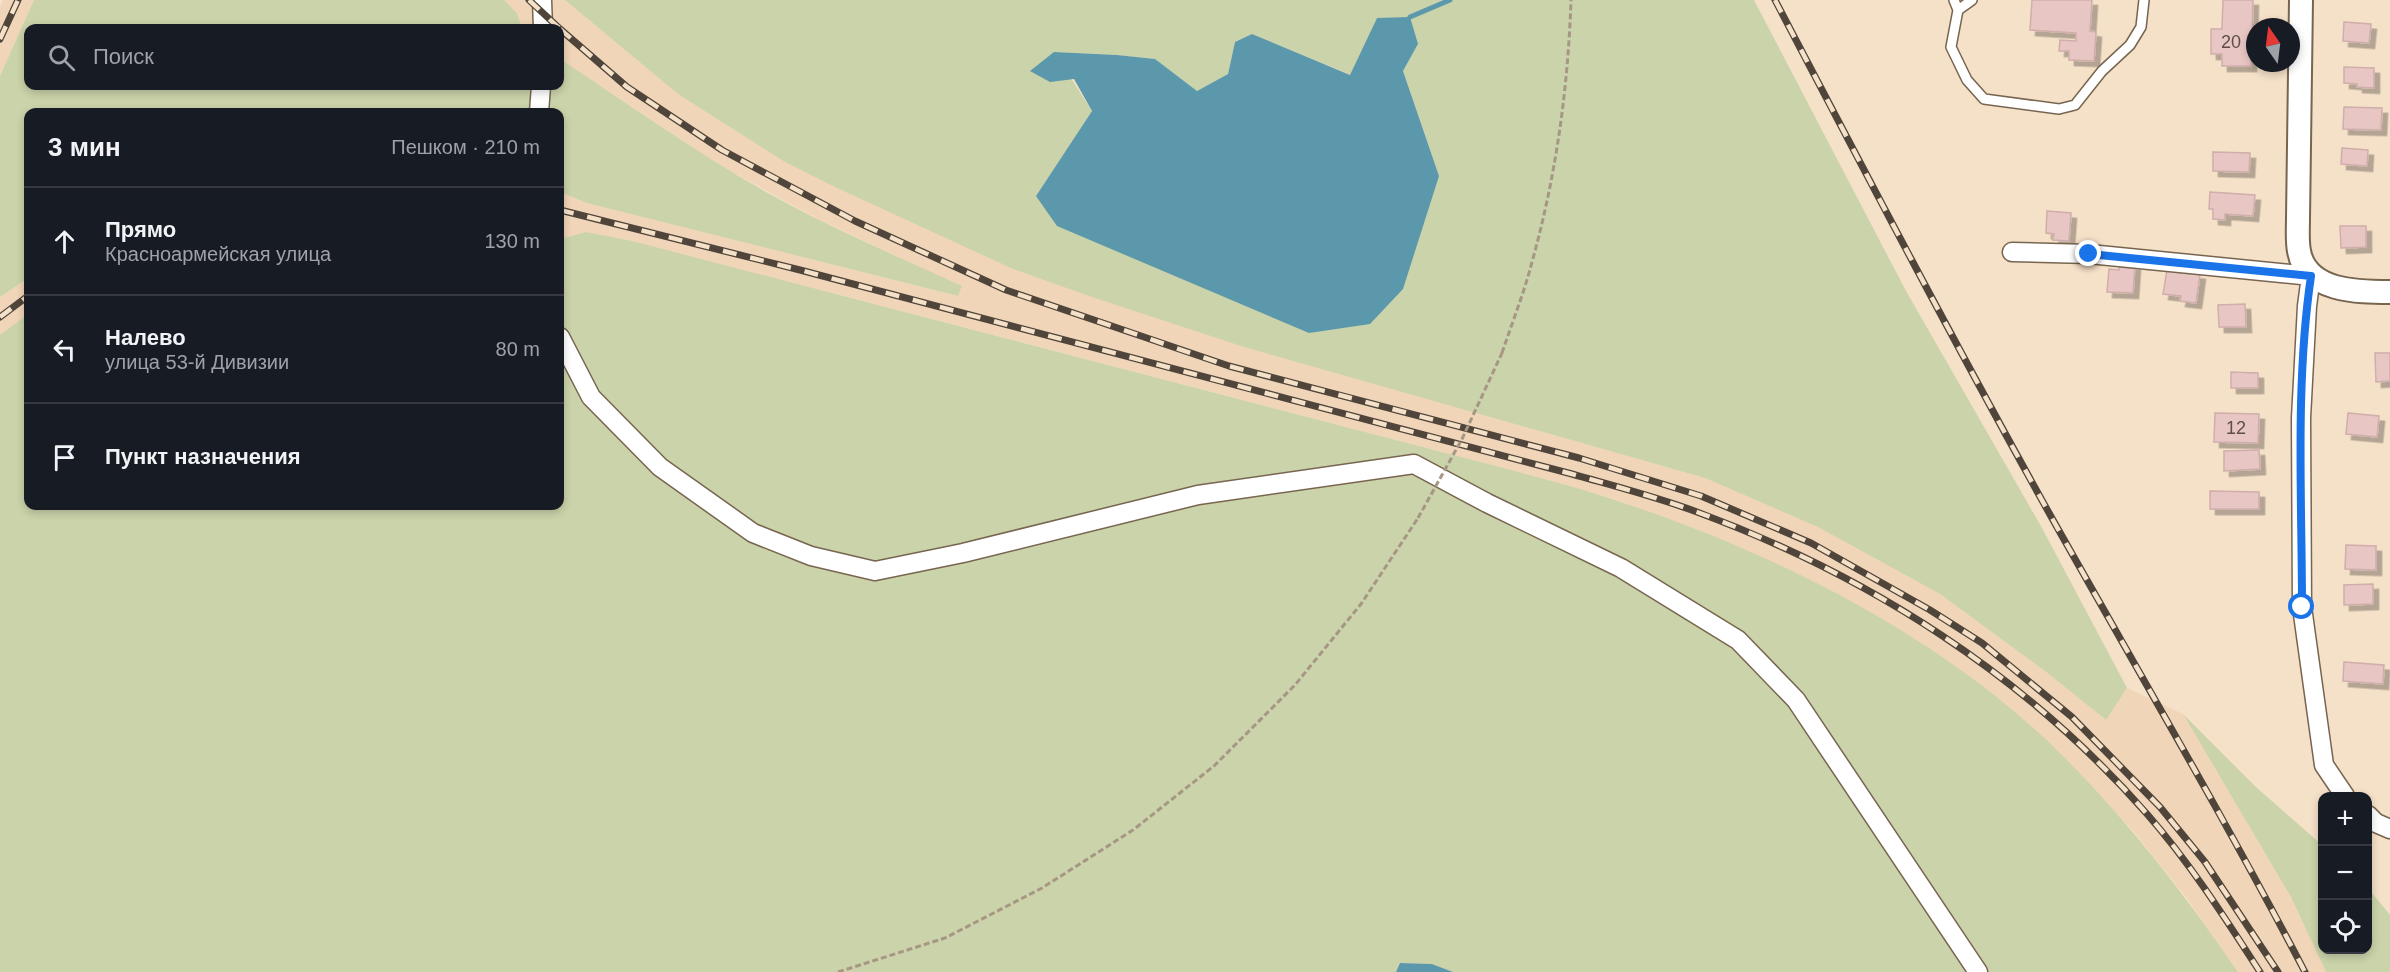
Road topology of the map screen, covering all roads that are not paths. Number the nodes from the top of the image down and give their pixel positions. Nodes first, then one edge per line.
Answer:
1 (542, 0) edge
2 (1954, 0) edge
3 (1972, 0) edge
4 (2144, 0) edge
5 (2301, 0) edge
6 (1958, 10) junction
7 (543, 24) edge
8 (541, 90) edge
9 (540, 108) edge
10 (2012, 252) dead end
11 (2311, 276) junction
12 (2390, 292) edge
13 (564, 345) edge
14 (2341, 792) edge
15 (2372, 819) edge
16 (2390, 829) edge
17 (1978, 972) edge

1 - 7 street
2 - 6 lane
3 - 6 lane
4 - 6 lane
5 - 11 street
8 - 9 street
10 - 11 street
11 - 12 street
11 - 14 street
13 - 17 street
15 - 16 street

